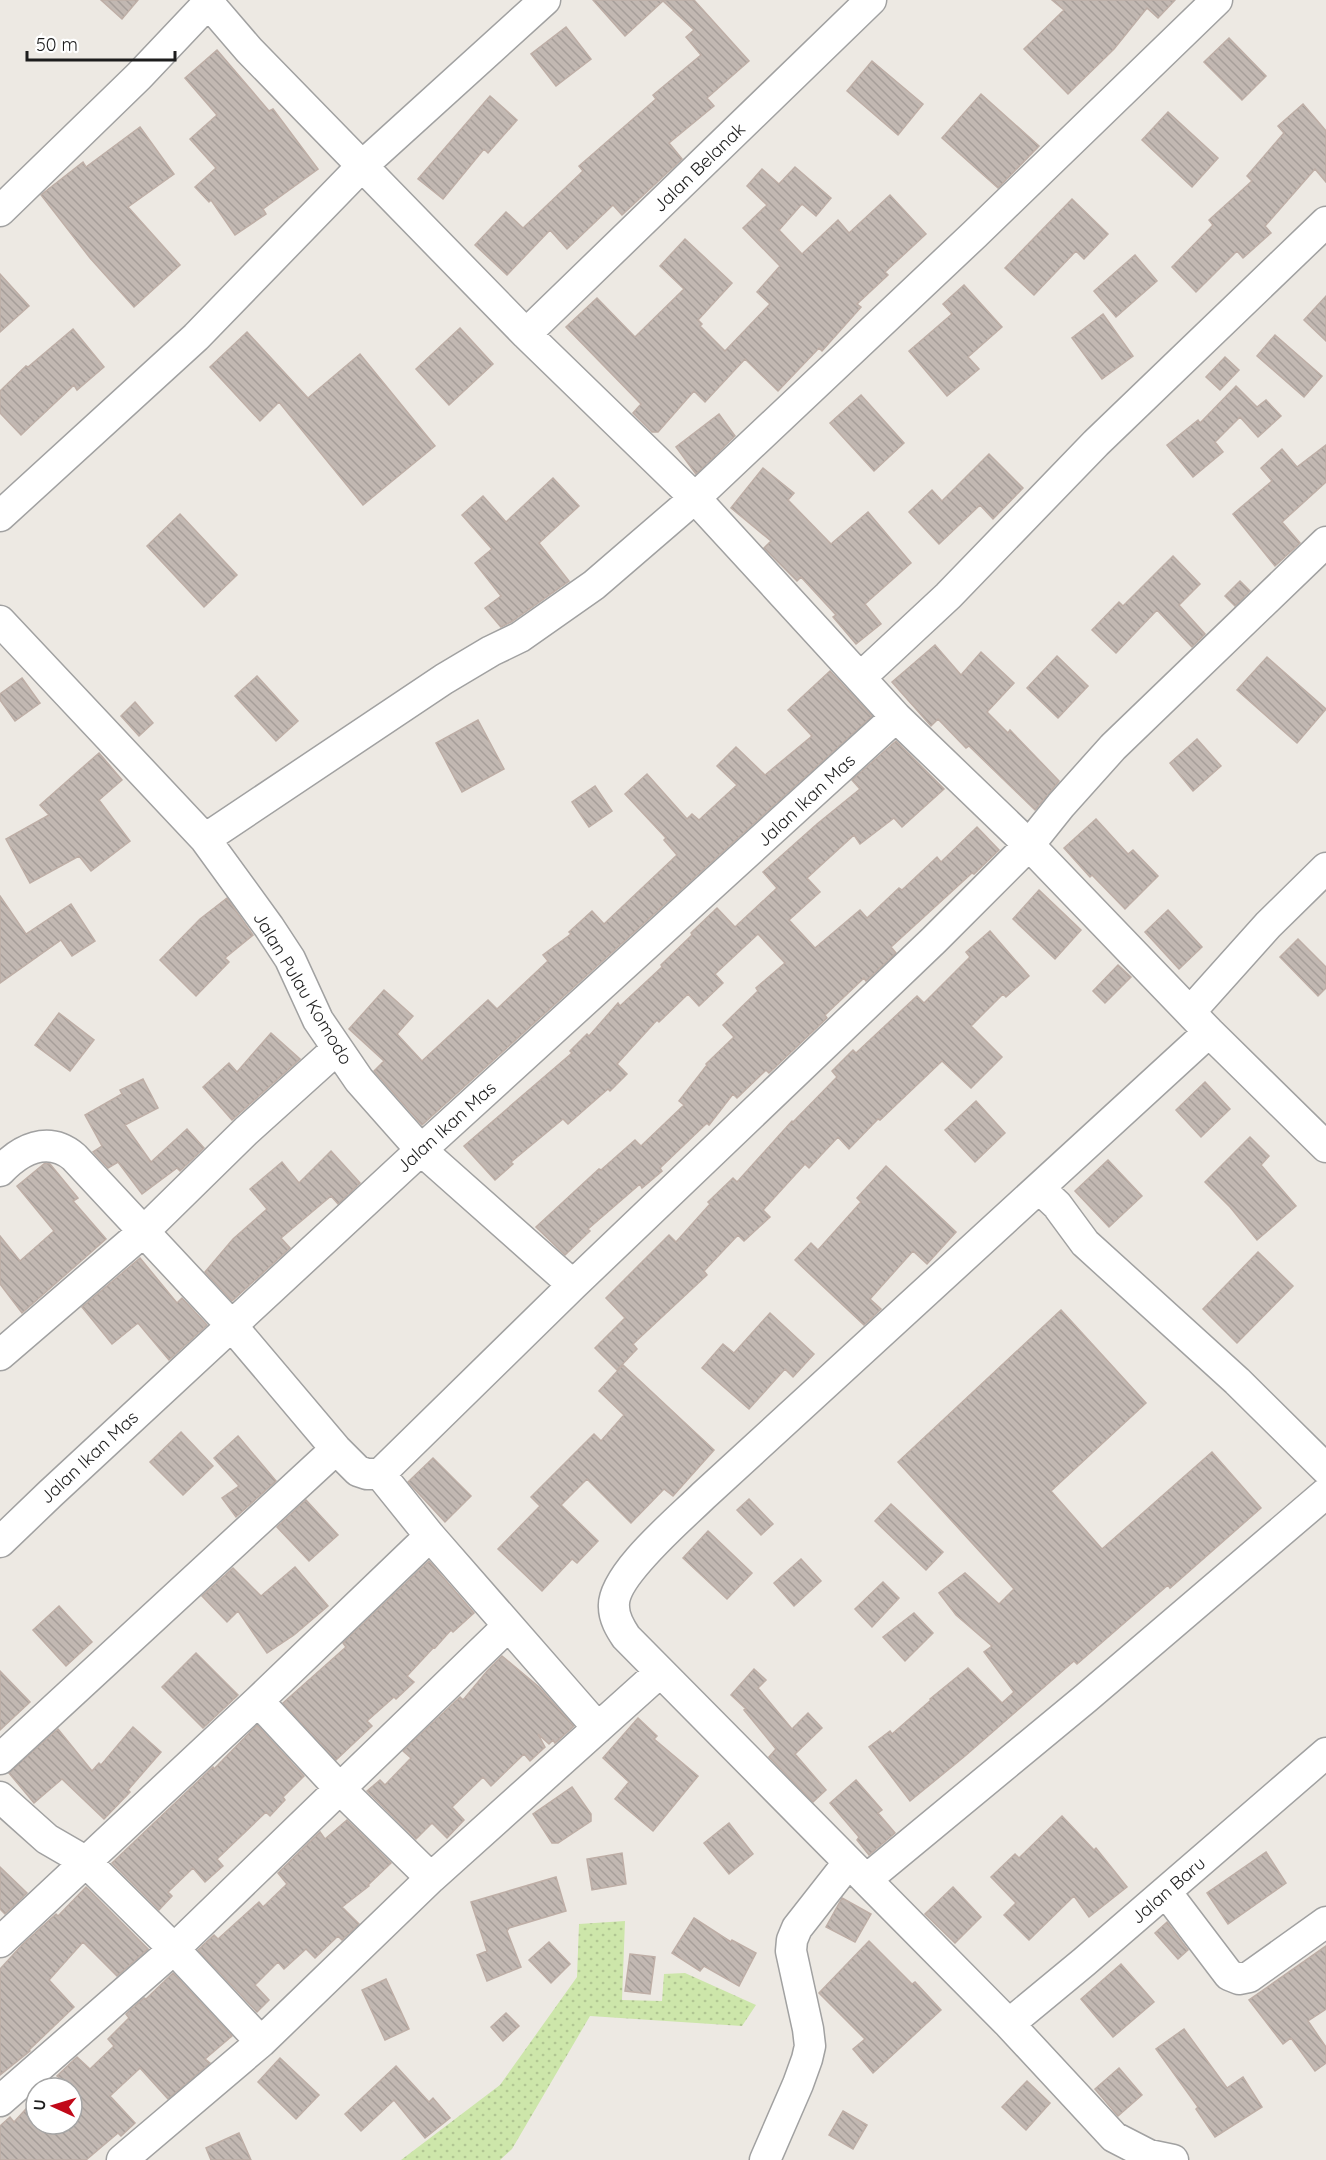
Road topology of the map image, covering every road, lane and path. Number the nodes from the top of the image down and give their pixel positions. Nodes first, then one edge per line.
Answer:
1 (545, 0) edge
2 (871, 0) edge
3 (1217, 0) edge
4 (208, 1) edge
5 (362, 166) junction
6 (0, 211) edge
7 (1326, 222) edge
8 (526, 334) junction
9 (695, 498) junction
10 (0, 516) edge
11 (1326, 542) edge
12 (0, 621) edge
13 (861, 677) junction
14 (896, 717) junction
15 (205, 839) junction
16 (1029, 845) junction
17 (1326, 868) edge
18 (1199, 1022) junction
19 (337, 1049) junction
20 (1326, 1147) edge
21 (421, 1150) junction
22 (0, 1171) edge
23 (1040, 1188) junction
24 (143, 1232) junction
25 (573, 1285) junction
26 (231, 1326) junction
27 (0, 1355) edge
28 (336, 1449) junction
29 (1326, 1469) edge
30 (380, 1474) junction
31 (1326, 1493) edge
32 (429, 1536) junction
33 (0, 1542) edge
34 (508, 1626) junction
35 (659, 1672) junction
36 (258, 1701) junction
37 (598, 1728) junction
38 (1326, 1752) edge
39 (0, 1759) edge
40 (340, 1789) junction
41 (0, 1797) edge
42 (85, 1861) junction
43 (858, 1871) junction
44 (431, 1878) junction
45 (1166, 1892) junction
46 (1326, 1922) edge
47 (0, 1942) edge
48 (174, 1949) junction
49 (1009, 2024) junction
50 (261, 2042) junction
51 (0, 2101) edge
52 (122, 2160) edge
53 (765, 2160) edge
54 (1173, 2160) edge

1 - 5 street
2 - 8 street, Jalan Belanak
3 - 9 street
4 - 5 street
4 - 6 street
5 - 8 street
5 - 10 street
7 - 13 street
8 - 9 street
9 - 13 street
9 - 15 street
11 - 16 street
12 - 15 street, Jalan Pulau Komodo
13 - 14 street
14 - 16 street
14 - 21 street, Jalan Ikan Mas
15 - 19 street, Jalan Pulau Komodo
16 - 18 street
16 - 25 street
17 - 18 street
18 - 20 street
18 - 23 street
19 - 21 street, Jalan Pulau Komodo
19 - 24 street
21 - 25 street, Jalan Pulau Komodo
21 - 26 street, Jalan Ikan Mas
22 - 24 street
23 - 29 street
23 - 35 street
24 - 26 street
24 - 27 street
25 - 30 street
26 - 28 street
26 - 33 street, Jalan Ikan Mas
28 - 30 street
28 - 39 street
30 - 32 street
31 - 43 street
32 - 34 street
32 - 36 street
34 - 37 street
34 - 40 street
35 - 37 street
35 - 43 street
36 - 40 street
36 - 42 street
37 - 44 street
38 - 45 street, Jalan Baru
40 - 44 street
40 - 48 street
41 - 42 street
42 - 47 street
42 - 48 street
43 - 49 street
43 - 53 street
44 - 50 street
45 - 46 street
45 - 49 street, Jalan Baru
48 - 50 street
48 - 51 street
49 - 54 street
50 - 52 street

